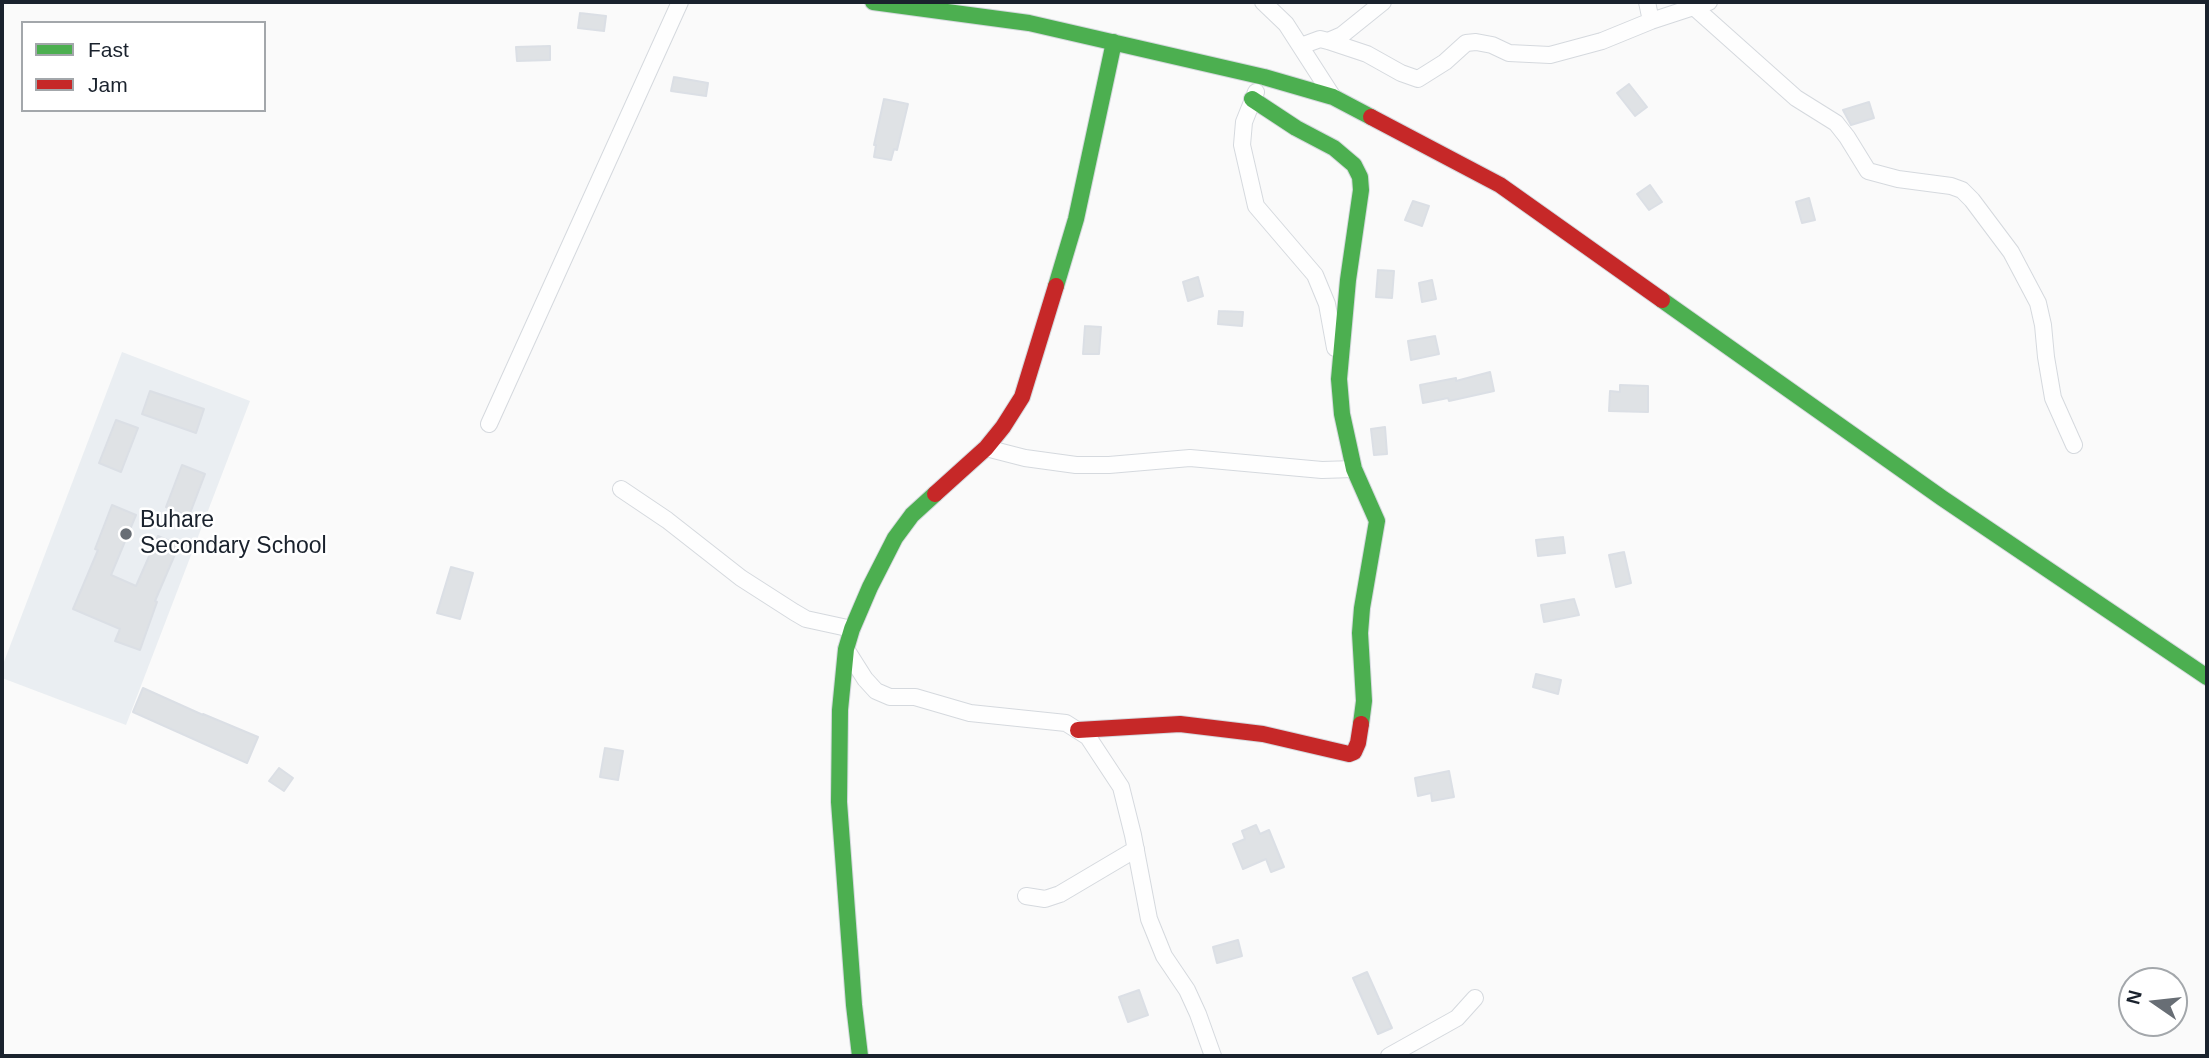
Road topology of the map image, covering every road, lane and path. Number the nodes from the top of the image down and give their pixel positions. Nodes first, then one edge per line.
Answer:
1 (680, 2) edge
2 (873, 2) edge
3 (1263, 2) edge
4 (1383, 2) edge
5 (1647, 2) edge
6 (1702, 4) edge
7 (1651, 21) junction
8 (1328, 41) junction
9 (1114, 42) junction
10 (1301, 46) junction
11 (1264, 77) junction
12 (1333, 97) junction
13 (1252, 99) junction
14 (1339, 379) junction
15 (489, 424) dead end
16 (2074, 444) dead end
17 (986, 448) junction
18 (1354, 469) junction
19 (621, 489) dead end
20 (852, 629) junction
21 (846, 649) junction
22 (2207, 677) edge
23 (1078, 730) junction
24 (1136, 849) junction
25 (1026, 896) dead end
26 (1475, 998) dead end
27 (860, 1056) edge
28 (1213, 1056) edge
29 (1390, 1056) edge

1 - 15 street
2 - 9 street
3 - 10 street
4 - 8 street
5 - 7 street
6 - 7 street
6 - 16 street
7 - 8 street
8 - 10 street
9 - 11 street
9 - 17 street
10 - 12 street
11 - 12 street
11 - 13 street
12 - 22 street
13 - 14 street
13 - 14 street
14 - 18 street
17 - 18 street
17 - 20 street
18 - 23 street
19 - 20 street
20 - 21 street
21 - 23 street
21 - 27 street
23 - 24 street
24 - 25 street
24 - 28 street
26 - 29 street

